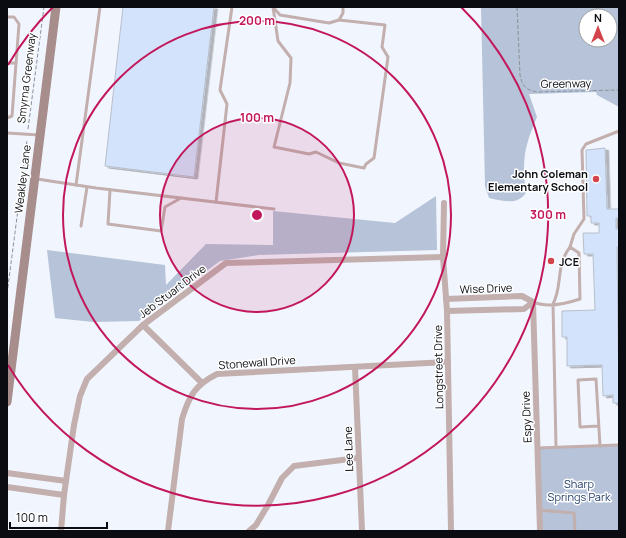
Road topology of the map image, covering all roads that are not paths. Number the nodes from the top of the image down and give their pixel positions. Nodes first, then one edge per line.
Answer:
1 (56, 7) edge
2 (100, 7) edge
3 (232, 7) edge
4 (273, 7) edge
5 (343, 7) edge
6 (7, 17) edge
7 (338, 20) junction
8 (7, 63) edge
9 (16, 63) junction
10 (7, 118) edge
11 (619, 131) edge
12 (7, 133) edge
13 (40, 135) junction
14 (35, 179) junction
15 (76, 185) junction
16 (87, 187) junction
17 (110, 190) junction
18 (181, 198) junction
19 (216, 202) junction
20 (444, 203) dead end
21 (274, 209) dead end
22 (81, 226) dead end
23 (570, 247) junction
24 (443, 256) junction
25 (446, 299) junction
26 (533, 302) junction
27 (553, 304) junction
28 (447, 312) junction
29 (143, 325) junction
30 (447, 362) junction
31 (355, 367) junction
32 (200, 382) junction
33 (7, 402) edge
34 (598, 426) junction
35 (619, 445) edge
36 (600, 446) junction
37 (556, 447) junction
38 (537, 448) junction
39 (358, 458) junction
40 (7, 472) edge
41 (66, 481) junction
42 (7, 487) edge
43 (64, 495) junction
44 (539, 510) junction
45 (61, 531) edge
46 (168, 531) edge
47 (249, 531) edge
48 (362, 531) edge
49 (451, 531) edge
50 (540, 531) edge
51 (575, 531) edge

1 - 13 main road, Weakley Lane
2 - 15 lane
3 - 19 lane
4 - 7 lane
4 - 7 lane
5 - 7 lane
6 - 9 lane
8 - 9 lane
9 - 10 lane
11 - 23 lane
12 - 13 lane
13 - 14 main road, Weakley Lane
14 - 15 lane
14 - 33 main road, Weakley Lane
15 - 16 lane
16 - 17 lane
16 - 22 lane
17 - 18 lane
17 - 18 lane
18 - 19 lane
19 - 21 lane
20 - 24 street, Longstreet Drive
23 - 27 lane
23 - 27 lane
24 - 25 street, Longstreet Drive
24 - 29 street, Jeb Stuart Drive
25 - 26 street, Wise Drive
25 - 28 street, Longstreet Drive
26 - 27 lane
26 - 28 street, Wise Drive
26 - 38 street, Espy Drive
27 - 37 lane
28 - 30 street, Longstreet Drive
29 - 32 street
29 - 41 street, Jeb Stuart Drive
30 - 31 street, Stonewall Drive
30 - 49 street, Longstreet Drive
31 - 32 street, Stonewall Drive
31 - 39 street, Lee Lane
32 - 46 street
34 - 34 lane
34 - 36 lane
35 - 36 lane
36 - 37 lane
37 - 38 lane
38 - 44 street, Espy Drive
39 - 47 street
39 - 48 street, Lee Lane
40 - 41 street
41 - 43 street, Jeb Stuart Drive
42 - 43 street
43 - 45 street, Jeb Stuart Drive
44 - 50 street, Espy Drive
44 - 51 lane

